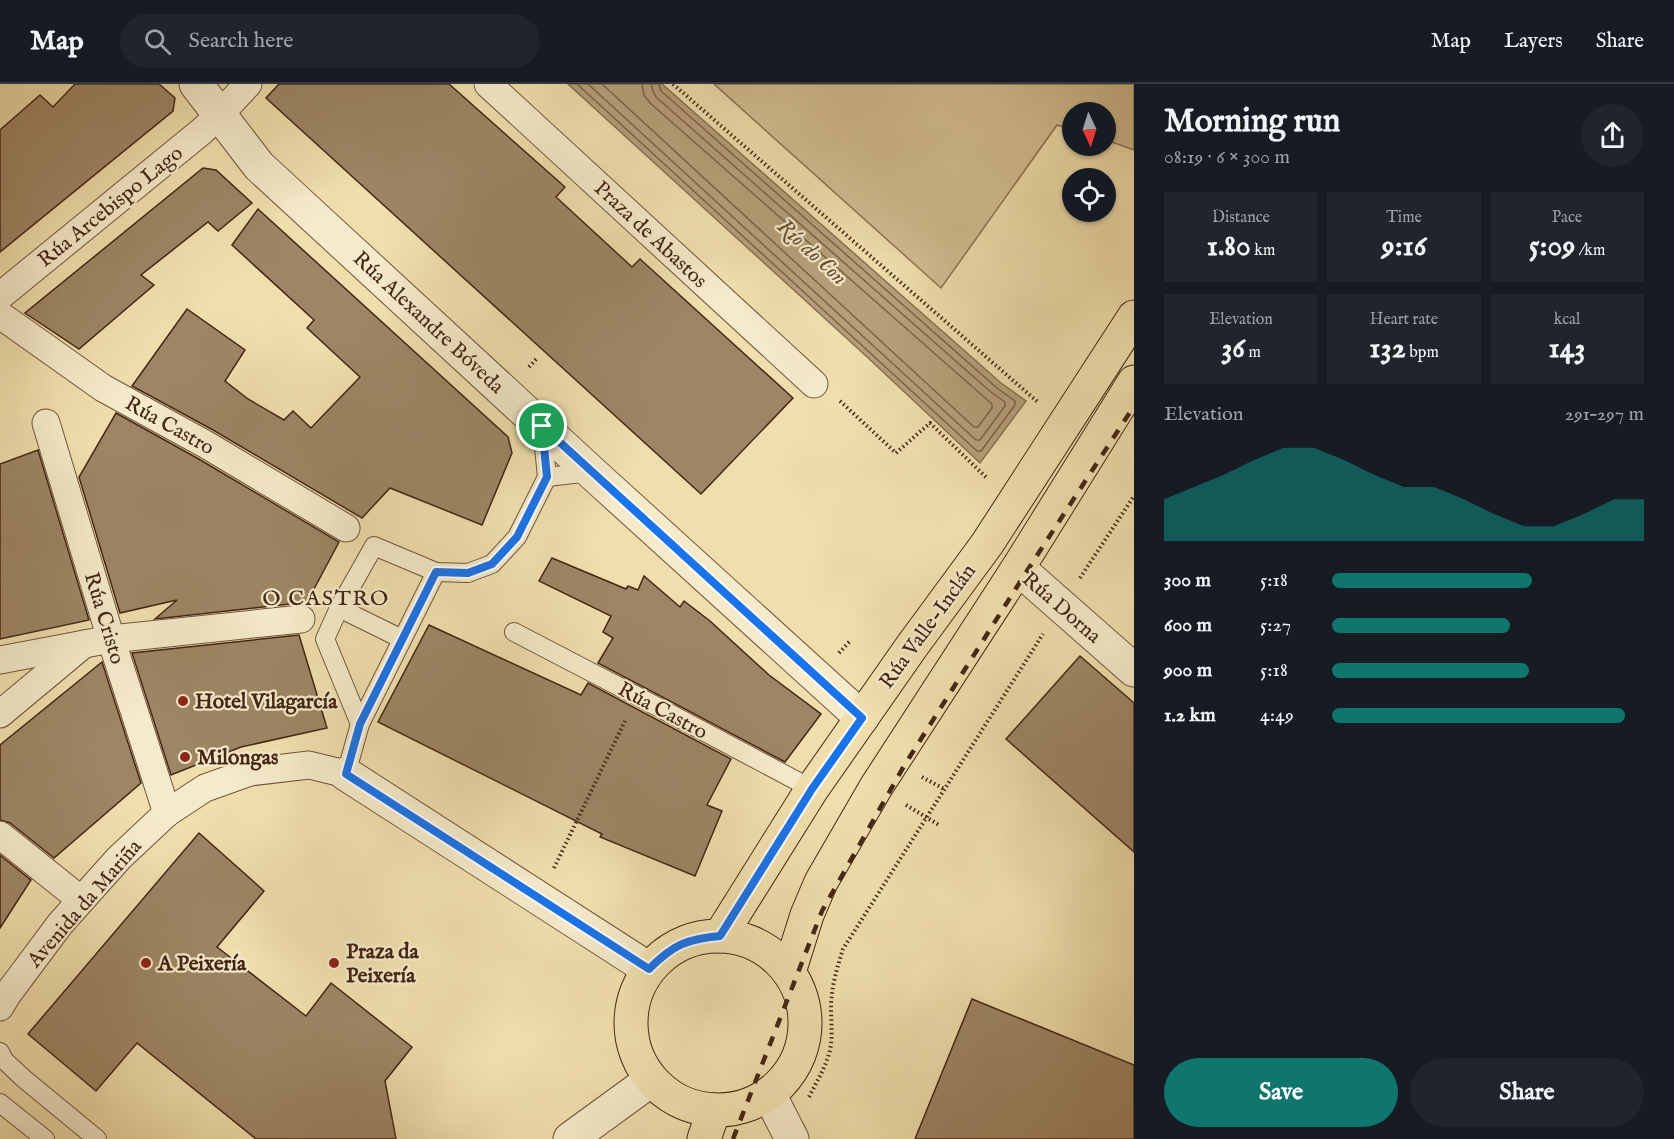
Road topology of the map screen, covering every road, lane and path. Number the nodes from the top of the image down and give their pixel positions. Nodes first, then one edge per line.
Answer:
1 (196, 84) edge
2 (248, 84) edge
3 (488, 84) edge
4 (673, 84) edge
5 (220, 114) junction
6 (0, 296) edge
7 (0, 315) edge
8 (1134, 316) edge
9 (1134, 382) edge
10 (814, 384) joint
11 (1039, 403) dead end
12 (46, 423) dead end
13 (542, 426) junction
14 (591, 472) junction
15 (547, 477) junction
16 (988, 480) dead end
17 (1134, 496) edge
18 (346, 528) dead end
19 (1018, 568) junction
20 (436, 572) junction
21 (1078, 581) dead end
22 (339, 608) junction
23 (301, 619) dead end
24 (1046, 630) dead end
25 (514, 632) dead end
26 (402, 639) junction
27 (98, 641) junction
28 (0, 660) edge
29 (1134, 670) edge
30 (637, 696) junction
31 (0, 714) edge
32 (862, 718) junction
33 (360, 724) junction
34 (346, 774) junction
35 (812, 789) junction
36 (901, 802) dead end
37 (167, 813) junction
38 (926, 818) junction
39 (939, 825) dead end
40 (0, 835) edge
41 (539, 898) junction
42 (81, 900) junction
43 (720, 936) junction
44 (649, 969) junction
45 (789, 972) junction
46 (0, 1007) edge
47 (0, 1053) edge
48 (7, 1074) edge
49 (651, 1080) junction
50 (769, 1094) junction
51 (809, 1098) dead end
52 (0, 1103) edge
53 (709, 1125) edge
54 (45, 1139) edge
55 (97, 1139) edge
56 (570, 1139) edge
57 (792, 1139) edge

1 - 5 street, Rúa Alexandre Bóveda
2 - 5 street
3 - 10 street, Praza de Abastos
4 - 11 path
5 - 6 street, Rúa Arcebispo Lago
5 - 13 street, Rúa Alexandre Bóveda
7 - 18 street, Rúa Castro
8 - 32 main road, Rúa Valle-Inclán
9 - 19 main road, Rúa Valle-Inclán
10 - 16 path
12 - 27 street, Rúa Cristo
13 - 14 street, Rúa Alexandre Bóveda
13 - 15 lane
14 - 15 lane
14 - 32 street, Rúa Alexandre Bóveda
15 - 20 lane
17 - 21 path
19 - 29 street, Rúa Dorna
19 - 45 main road, Rúa Valle-Inclán
20 - 22 lane
20 - 26 lane
22 - 26 lane
22 - 33 lane
23 - 27 street
24 - 38 path
25 - 30 lane, Rúa Castro
26 - 33 lane
27 - 28 street
27 - 31 street
27 - 37 street, Rúa Cristo
30 - 35 lane, Rúa Castro
30 - 41 path
32 - 35 main road, Rúa Valle-Inclán
33 - 34 lane
34 - 37 street, Avenida da Mariña
34 - 41 street, Avenida da Mariña
35 - 43 main road, Rúa Valle-Inclán
36 - 38 path
37 - 42 street, Avenida da Mariña
38 - 39 path
38 - 51 path
40 - 42 street
41 - 44 street, Avenida da Mariña
42 - 46 street, Avenida da Mariña
43 - 44 main road
43 - 45 main road
44 - 49 main road
45 - 50 main road
47 - 48 lane
48 - 55 lane
49 - 53 main road
49 - 56 street
50 - 53 main road
50 - 57 street
52 - 54 lane

